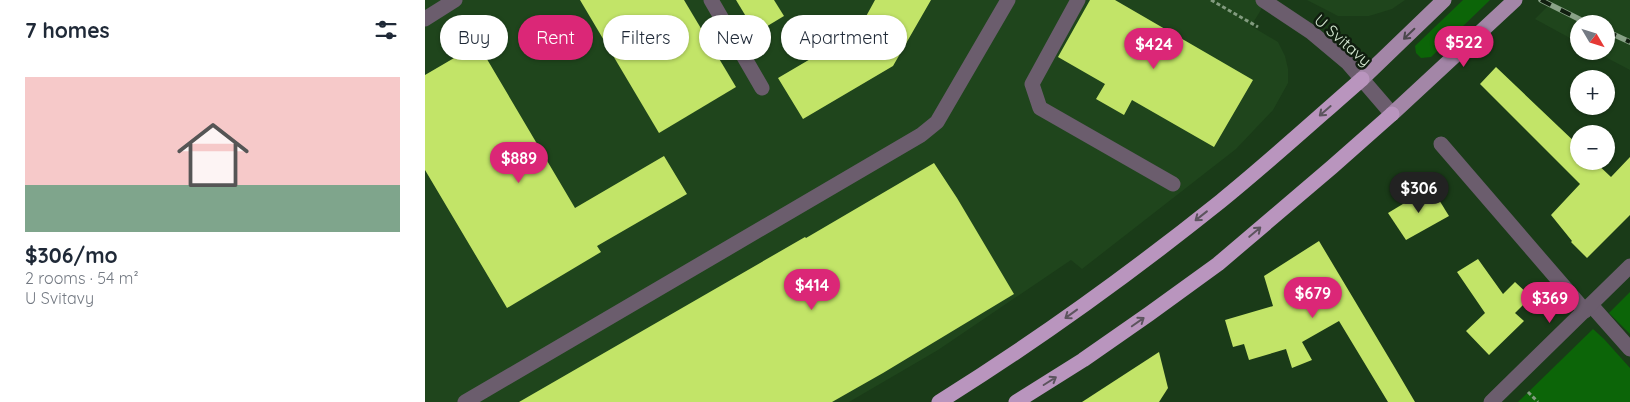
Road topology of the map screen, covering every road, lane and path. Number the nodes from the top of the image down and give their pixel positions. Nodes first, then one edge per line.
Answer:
1 (455, 0) edge
2 (711, 0) edge
3 (1008, 0) edge
4 (1078, 0) edge
5 (1211, 0) edge
6 (1263, 0) edge
7 (1444, 0) edge
8 (1515, 0) edge
9 (425, 19) edge
10 (1258, 26) dead end
11 (1362, 79) junction
12 (762, 88) dead end
13 (1392, 114) junction
14 (1441, 144) dead end
15 (1173, 184) dead end
16 (1630, 266) edge
17 (1588, 308) junction
18 (1630, 349) edge
19 (465, 402) edge
20 (939, 402) edge
21 (1016, 402) edge
22 (1491, 402) edge

1 - 9 street
2 - 12 street
3 - 19 street
4 - 15 street
5 - 10 path
6 - 11 street, U Svitavy
7 -> 11 main road
8 - 13 main road
11 - 13 street, U Svitavy
11 -> 20 highway
21 -> 13 highway
14 - 17 street
16 - 17 street
17 - 18 street
17 - 22 street

